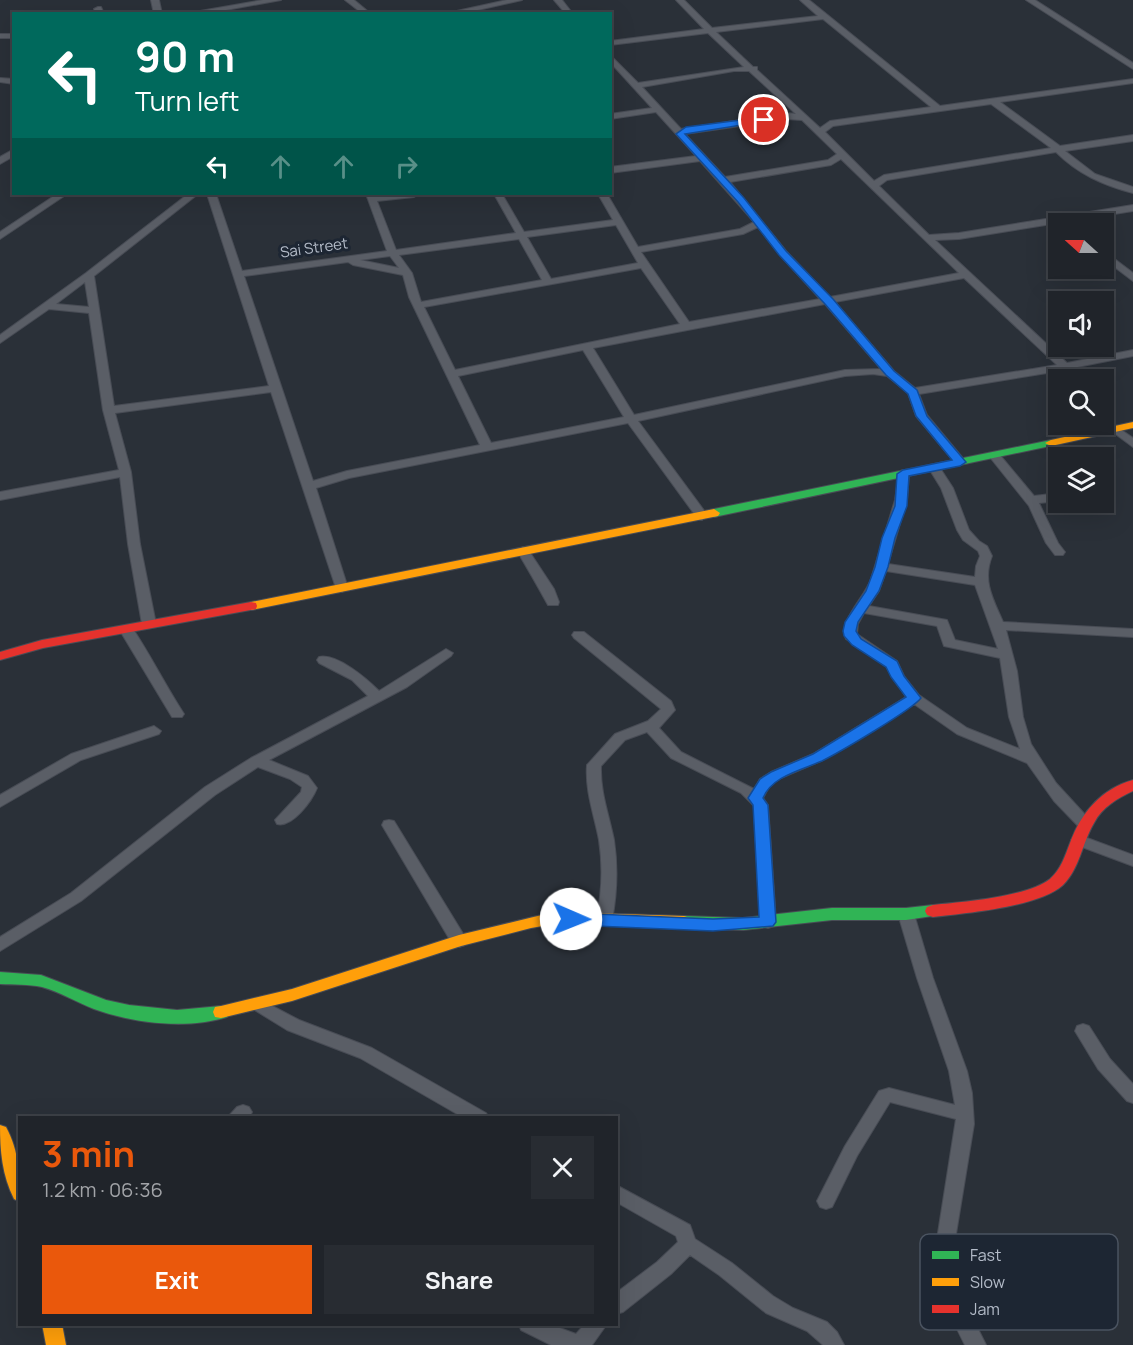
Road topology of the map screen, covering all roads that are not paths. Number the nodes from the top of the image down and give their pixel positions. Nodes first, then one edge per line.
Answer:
1 (277, 0) edge
2 (349, 0) edge
3 (478, 0) edge
4 (518, 0) edge
5 (558, 0) edge
6 (680, 0) edge
7 (804, 0) edge
8 (1030, 0) edge
9 (256, 2) edge
10 (488, 6) junction
11 (198, 12) edge
12 (365, 12) edge
13 (463, 12) edge
14 (568, 12) edge
15 (825, 17) junction
16 (712, 31) junction
17 (612, 43) edge
18 (612, 59) edge
19 (1133, 67) edge
20 (754, 69) junction
21 (1133, 81) edge
22 (638, 85) junction
23 (993, 101) junction
24 (659, 108) junction
25 (937, 108) junction
26 (644, 113) junction
27 (612, 117) edge
28 (666, 117) junction
29 (808, 120) junction
30 (830, 124) junction
31 (820, 132) junction
32 (680, 134) junction
33 (1133, 138) edge
34 (1058, 149) junction
35 (9, 153) edge
36 (841, 155) junction
37 (701, 158) junction
38 (0, 160) edge
39 (831, 162) junction
40 (854, 168) junction
41 (612, 170) edge
42 (884, 178) junction
43 (724, 182) junction
44 (873, 186) junction
45 (1133, 190) edge
46 (61, 195) edge
47 (192, 195) edge
48 (211, 195) edge
49 (392, 195) edge
50 (499, 195) edge
51 (604, 195) edge
52 (371, 196) edge
53 (1133, 208) edge
54 (1107, 213) edge
55 (619, 222) junction
56 (759, 223) junction
57 (1048, 223) edge
58 (521, 235) junction
59 (0, 236) edge
60 (927, 238) junction
61 (637, 250) junction
62 (393, 254) junction
63 (337, 259) junction
64 (1114, 262) edge
65 (644, 265) junction
66 (406, 273) junction
67 (239, 274) junction
68 (89, 275) junction
69 (967, 275) junction
70 (1131, 275) edge
71 (548, 282) junction
72 (829, 302) junction
73 (419, 305) junction
74 (47, 306) junction
75 (93, 310) junction
76 (686, 326) junction
77 (0, 340) edge
78 (587, 348) junction
79 (1133, 353) edge
80 (1064, 366) junction
81 (890, 373) junction
82 (453, 374) junction
83 (276, 388) junction
84 (913, 392) junction
85 (109, 410) junction
86 (631, 419) junction
87 (1133, 425) edge
88 (1114, 428) joint
89 (1084, 435) edge
90 (1133, 444) edge
91 (487, 447) junction
92 (995, 456) junction
93 (960, 462) junction
94 (934, 467) junction
95 (125, 472) junction
96 (903, 474) junction
97 (310, 486) junction
98 (0, 496) edge
99 (1048, 498) edge
100 (1030, 500) junction
101 (702, 516) junction
102 (524, 551) junction
103 (1059, 552) dead end
104 (882, 567) junction
105 (980, 582) junction
106 (342, 588) junction
107 (553, 602) dead end
108 (861, 609) junction
109 (149, 624) junction
110 (998, 626) junction
111 (126, 629) junction
112 (1133, 633) edge
113 (579, 636) dead end
114 (446, 653) dead end
115 (1006, 655) junction
116 (0, 656) edge
117 (324, 660) dead end
118 (377, 697) junction
119 (914, 698) junction
120 (177, 714) dead end
121 (652, 724) junction
122 (154, 731) dead end
123 (1033, 760) junction
124 (256, 761) junction
125 (1133, 785) edge
126 (0, 802) edge
127 (761, 805) junction
128 (282, 820) dead end
129 (1085, 824) junction
130 (389, 825) dead end
131 (1079, 840) junction
132 (1133, 861) edge
133 (906, 914) junction
134 (604, 920) junction
135 (768, 922) junction
136 (459, 941) junction
137 (0, 945) edge
138 (0, 978) edge
139 (259, 1005) junction
140 (1083, 1031) dead end
141 (1133, 1096) edge
142 (964, 1114) junction
143 (476, 1116) edge
144 (0, 1132) edge
145 (18, 1188) edge
146 (618, 1194) edge
147 (826, 1201) dead end
148 (947, 1234) edge
149 (688, 1244) junction
150 (618, 1304) edge
151 (52, 1326) edge
152 (532, 1326) edge
153 (596, 1326) edge
154 (967, 1330) edge
155 (56, 1345) edge
156 (834, 1345) edge
157 (976, 1345) edge

1 - 9 street
2 - 12 street
3 - 10 street
4 - 10 street
5 - 14 street
6 - 16 street
7 - 15 street
8 - 19 street
9 - 11 street
10 - 13 street
15 - 16 street
15 - 25 street
16 - 17 street
16 - 20 street
18 - 22 street
20 - 22 street
20 - 29 street
21 - 23 street
22 - 24 street
23 - 25 street
23 - 34 street
24 - 26 street
24 - 28 street
25 - 30 street
26 - 27 street
26 - 28 street
28 - 32 street
29 - 30 street
29 - 31 street
29 - 32 street
30 - 31 street
31 - 36 street
32 - 37 street
33 - 34 street
34 - 42 street
34 - 45 street
35 - 38 street
36 - 39 street
36 - 40 street
37 - 41 street
37 - 43 street
39 - 40 street
39 - 43 street
40 - 42 street
40 - 44 street
42 - 44 street
43 - 56 street
44 - 60 street
46 - 59 street
47 - 68 street
48 - 67 street
49 - 52 street
50 - 58 street
51 - 55 street
52 - 62 street
53 - 54 street
55 - 58 street, Sai Street
55 - 61 street
56 - 61 street
56 - 72 street
57 - 60 street
58 - 62 street, Sai Street
58 - 71 street
60 - 69 street
61 - 65 street
62 - 63 street, Sai Street
62 - 66 street
63 - 66 street
63 - 67 street, Sai Street
64 - 70 street
65 - 71 street
65 - 76 street
66 - 73 street
67 - 83 street
68 - 74 street
68 - 75 street
69 - 72 street
69 - 80 street
71 - 73 street
72 - 76 street
72 - 81 street
73 - 82 street
74 - 75 street
74 - 77 street
75 - 85 street
76 - 78 street
78 - 82 street
78 - 86 street
79 - 80 street
80 - 84 street
81 - 84 street
81 - 86 street
82 - 91 street
83 - 85 street
83 - 97 street
84 - 93 street
85 - 95 street
86 - 91 street
86 - 101 street
87 - 88 street
88 - 90 street
89 - 92 street
91 - 97 street
92 - 93 street
92 - 100 street
93 - 94 street
94 - 96 street
94 - 105 street
95 - 98 street
95 - 109 street
96 - 101 street
96 - 104 street
97 - 106 street
99 - 100 street
100 - 103 street
101 - 102 street
102 - 106 street
102 - 107 street
104 - 105 street
104 - 108 street
105 - 110 street
106 - 109 street
108 - 115 street
108 - 119 street
109 - 111 street
110 - 112 street
110 - 115 street
111 - 116 street
111 - 120 street
113 - 121 street
114 - 118 street
115 - 123 street
117 - 118 street
118 - 124 street
119 - 123 street
119 - 127 street
121 - 127 street
121 - 134 street
122 - 126 street
123 - 129 street
124 - 128 street
124 - 137 street
125 - 129 street
127 - 135 street
129 - 131 street
130 - 136 street
131 - 132 street
131 - 133 street
133 - 135 street
133 - 142 street
134 - 135 street
134 - 136 street
136 - 139 street
138 - 139 street
139 - 143 street
140 - 141 street
142 - 147 street
142 - 148 street
144 - 145 street
146 - 149 street
149 - 150 street
149 - 156 street
151 - 155 street
152 - 153 street
154 - 157 street

